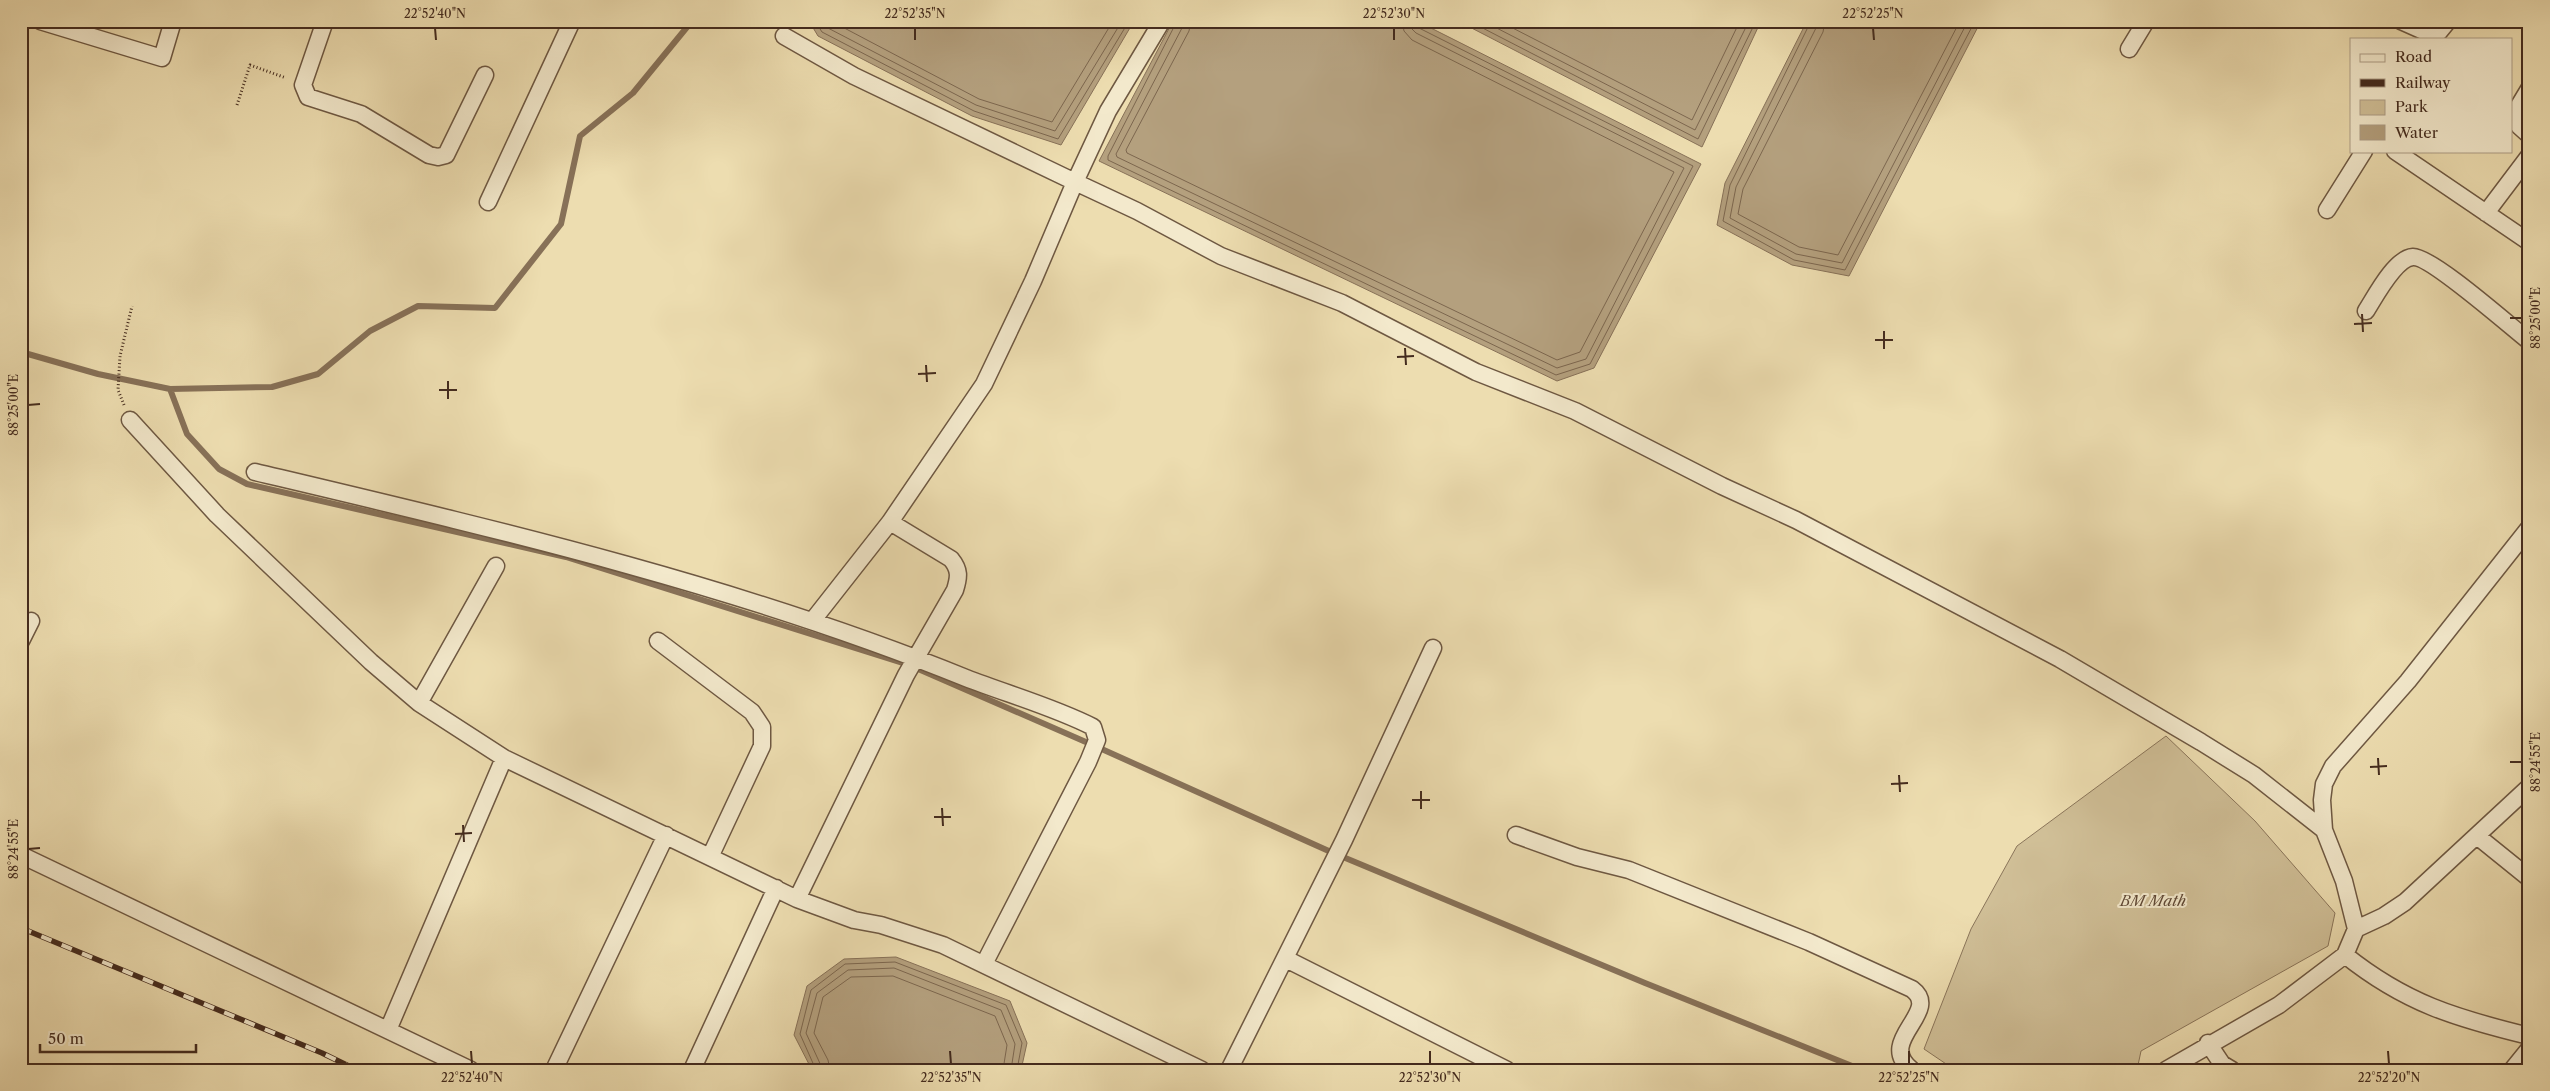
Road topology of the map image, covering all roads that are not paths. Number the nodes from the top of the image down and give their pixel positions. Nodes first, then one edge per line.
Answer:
1 (40, 21) edge
2 (173, 21) edge
3 (325, 21) edge
4 (572, 21) edge
5 (1162, 21) edge
6 (2146, 21) edge
7 (2401, 21) edge
8 (2448, 21) edge
9 (2417, 34) edge
10 (784, 36) dead end
11 (2129, 49) dead end
12 (485, 75) dead end
13 (2529, 89) edge
14 (2529, 135) edge
15 (2363, 152) edge
16 (2396, 152) edge
17 (2529, 156) edge
18 (1075, 182) junction
19 (488, 202) dead end
20 (2328, 210) dead end
21 (2486, 213) junction
22 (2529, 242) edge
23 (2366, 311) dead end
24 (2529, 341) edge
25 (130, 420) road end
26 (255, 472) dead end
27 (890, 522) junction
28 (2529, 528) edge
29 (496, 566) dead end
30 (812, 620) junction
31 (31, 621) dead end
32 (21, 641) edge
33 (658, 641) dead end
34 (1433, 648) dead end
35 (912, 664) junction
36 (419, 703) junction
37 (504, 758) junction
38 (2529, 787) edge
39 (2324, 830) junction
40 (666, 835) junction
41 (1516, 835) dead end
42 (2477, 836) junction
43 (21, 856) edge
44 (710, 857) junction
45 (2529, 878) edge
46 (776, 888) junction
47 (797, 899) junction
48 (2356, 929) junction
49 (2345, 955) junction
50 (1286, 959) junction
51 (984, 964) junction
52 (388, 1030) junction
53 (2528, 1036) edge
54 (2208, 1044) junction
55 (471, 1070) edge
56 (554, 1070) edge
57 (692, 1070) edge
58 (1202, 1070) edge
59 (1230, 1070) edge
60 (1507, 1070) edge
61 (1912, 1070) edge
62 (2166, 1070) edge
63 (2232, 1070) edge
64 (2512, 1070) edge

1 - 2 street
3 - 12 street
4 - 19 street
5 - 18 street
6 - 11 street
7 - 9 street
8 - 9 street
10 - 18 street
13 - 14 street
15 - 20 street
16 - 21 street
17 - 21 street
18 - 27 street
18 - 39 street
21 - 22 street
23 - 24 street
25 - 36 street
26 - 30 street
27 - 30 street
27 - 35 street
28 - 39 street
29 - 36 street
30 - 35 street
31 - 32 street
33 - 44 street
34 - 50 street
35 - 47 street
35 - 51 street
36 - 37 street
37 - 40 street
37 - 52 street
38 - 42 street
39 - 48 street
40 - 44 street
40 - 56 street
41 - 61 street
42 - 45 street
42 - 48 street
43 - 52 street
44 - 46 street
46 - 47 street
46 - 57 street
47 - 51 street
48 - 49 street
49 - 53 street
49 - 54 street
50 - 59 street
50 - 60 street
51 - 58 street
52 - 55 street
53 - 64 street
54 - 62 street
54 - 63 street

